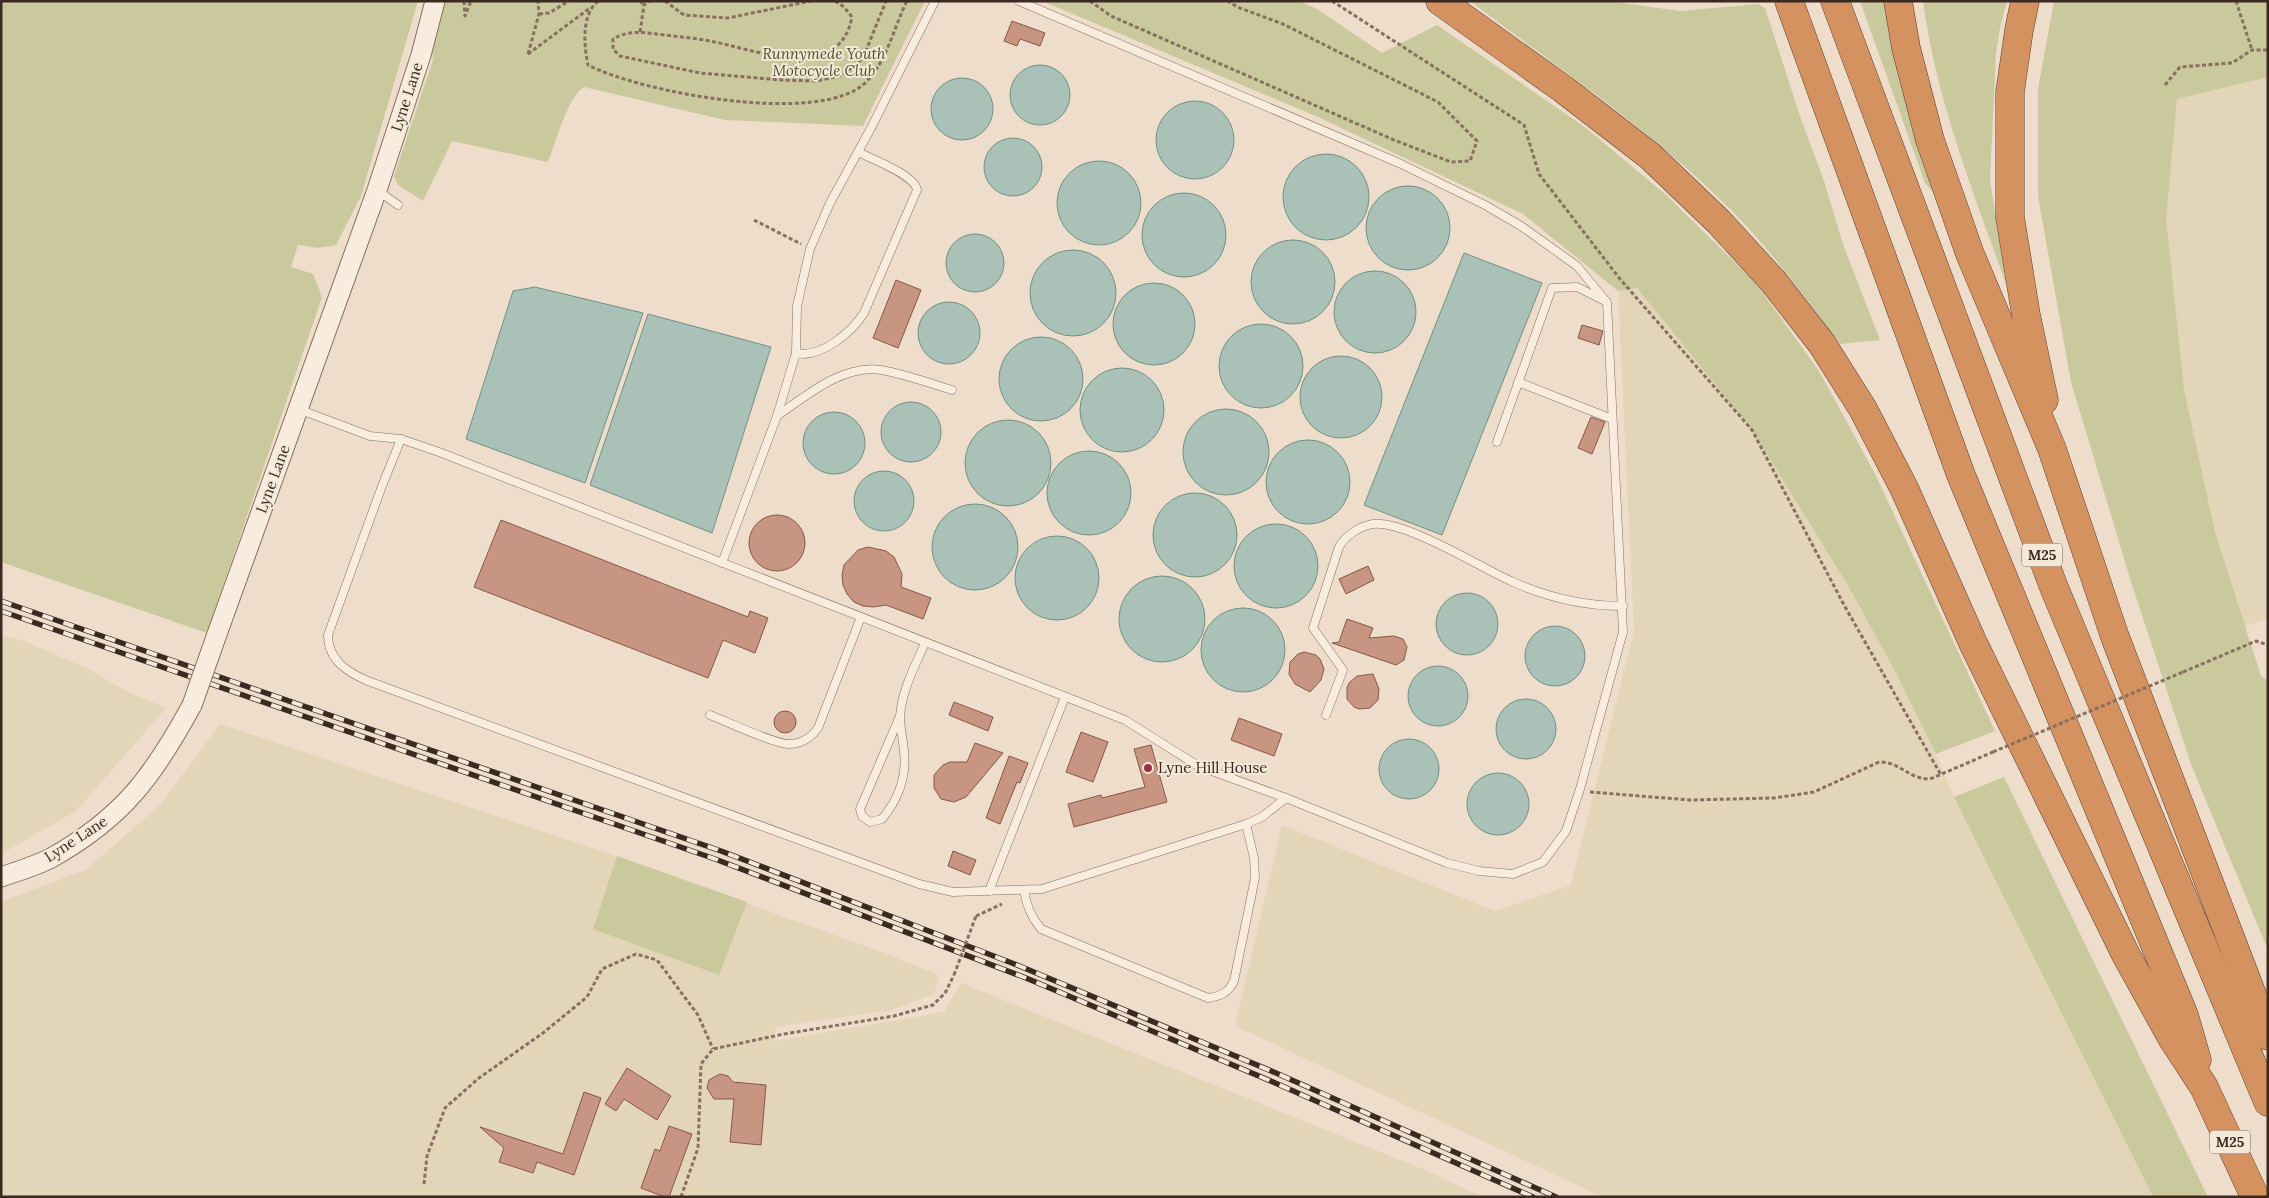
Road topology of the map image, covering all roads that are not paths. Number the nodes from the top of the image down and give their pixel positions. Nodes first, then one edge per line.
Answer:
1 (435, 1) edge
2 (935, 1) edge
3 (1019, 1) edge
4 (1440, 1) edge
5 (1789, 1) edge
6 (1834, 1) edge
7 (1898, 1) edge
8 (2025, 1) edge
9 (858, 152) junction
10 (377, 190) junction
11 (398, 205) dead end
12 (1607, 302) junction
13 (796, 353) junction
14 (1518, 382) junction
15 (952, 390) dead end
16 (298, 409) junction
17 (777, 416) junction
18 (1612, 419) junction
19 (401, 439) junction
20 (1497, 442) dead end
21 (2052, 449) junction
22 (722, 562) junction
23 (1623, 606) junction
24 (861, 617) junction
25 (926, 643) junction
26 (1066, 697) junction
27 (710, 716) dead end
28 (900, 716) junction
29 (1326, 716) dead end
30 (1286, 798) junction
31 (1246, 824) junction
32 (1, 877) edge
33 (989, 890) junction
34 (1024, 890) junction
35 (2268, 1036) edge
36 (2204, 1088) junction
37 (2268, 1102) edge
38 (2255, 1197) edge

1 - 10 street, Lyne Lane
2 - 9 lane
3 - 12 lane
4 - 36 highway
5 - 36 highway, M25
6 - 37 highway, M25
7 - 21 highway
8 - 21 highway
9 - 13 lane
9 - 13 lane
10 - 11 lane
10 - 16 street, Lyne Lane
12 - 14 lane
12 - 18 lane
13 - 17 lane
14 - 18 lane
14 - 20 lane
15 - 17 lane
16 - 19 lane
16 - 32 street, Lyne Lane, bridge
17 - 22 lane
18 - 23 lane
19 - 22 lane
19 - 33 lane
21 - 35 highway
22 - 24 lane
23 - 29 lane
23 - 30 lane
24 - 25 lane
24 - 27 lane
25 - 26 lane
25 - 28 lane
26 - 30 lane
26 - 33 lane
28 - 28 lane
30 - 31 lane
31 - 34 lane
31 - 34 lane
33 - 34 lane
36 - 38 highway, M25

